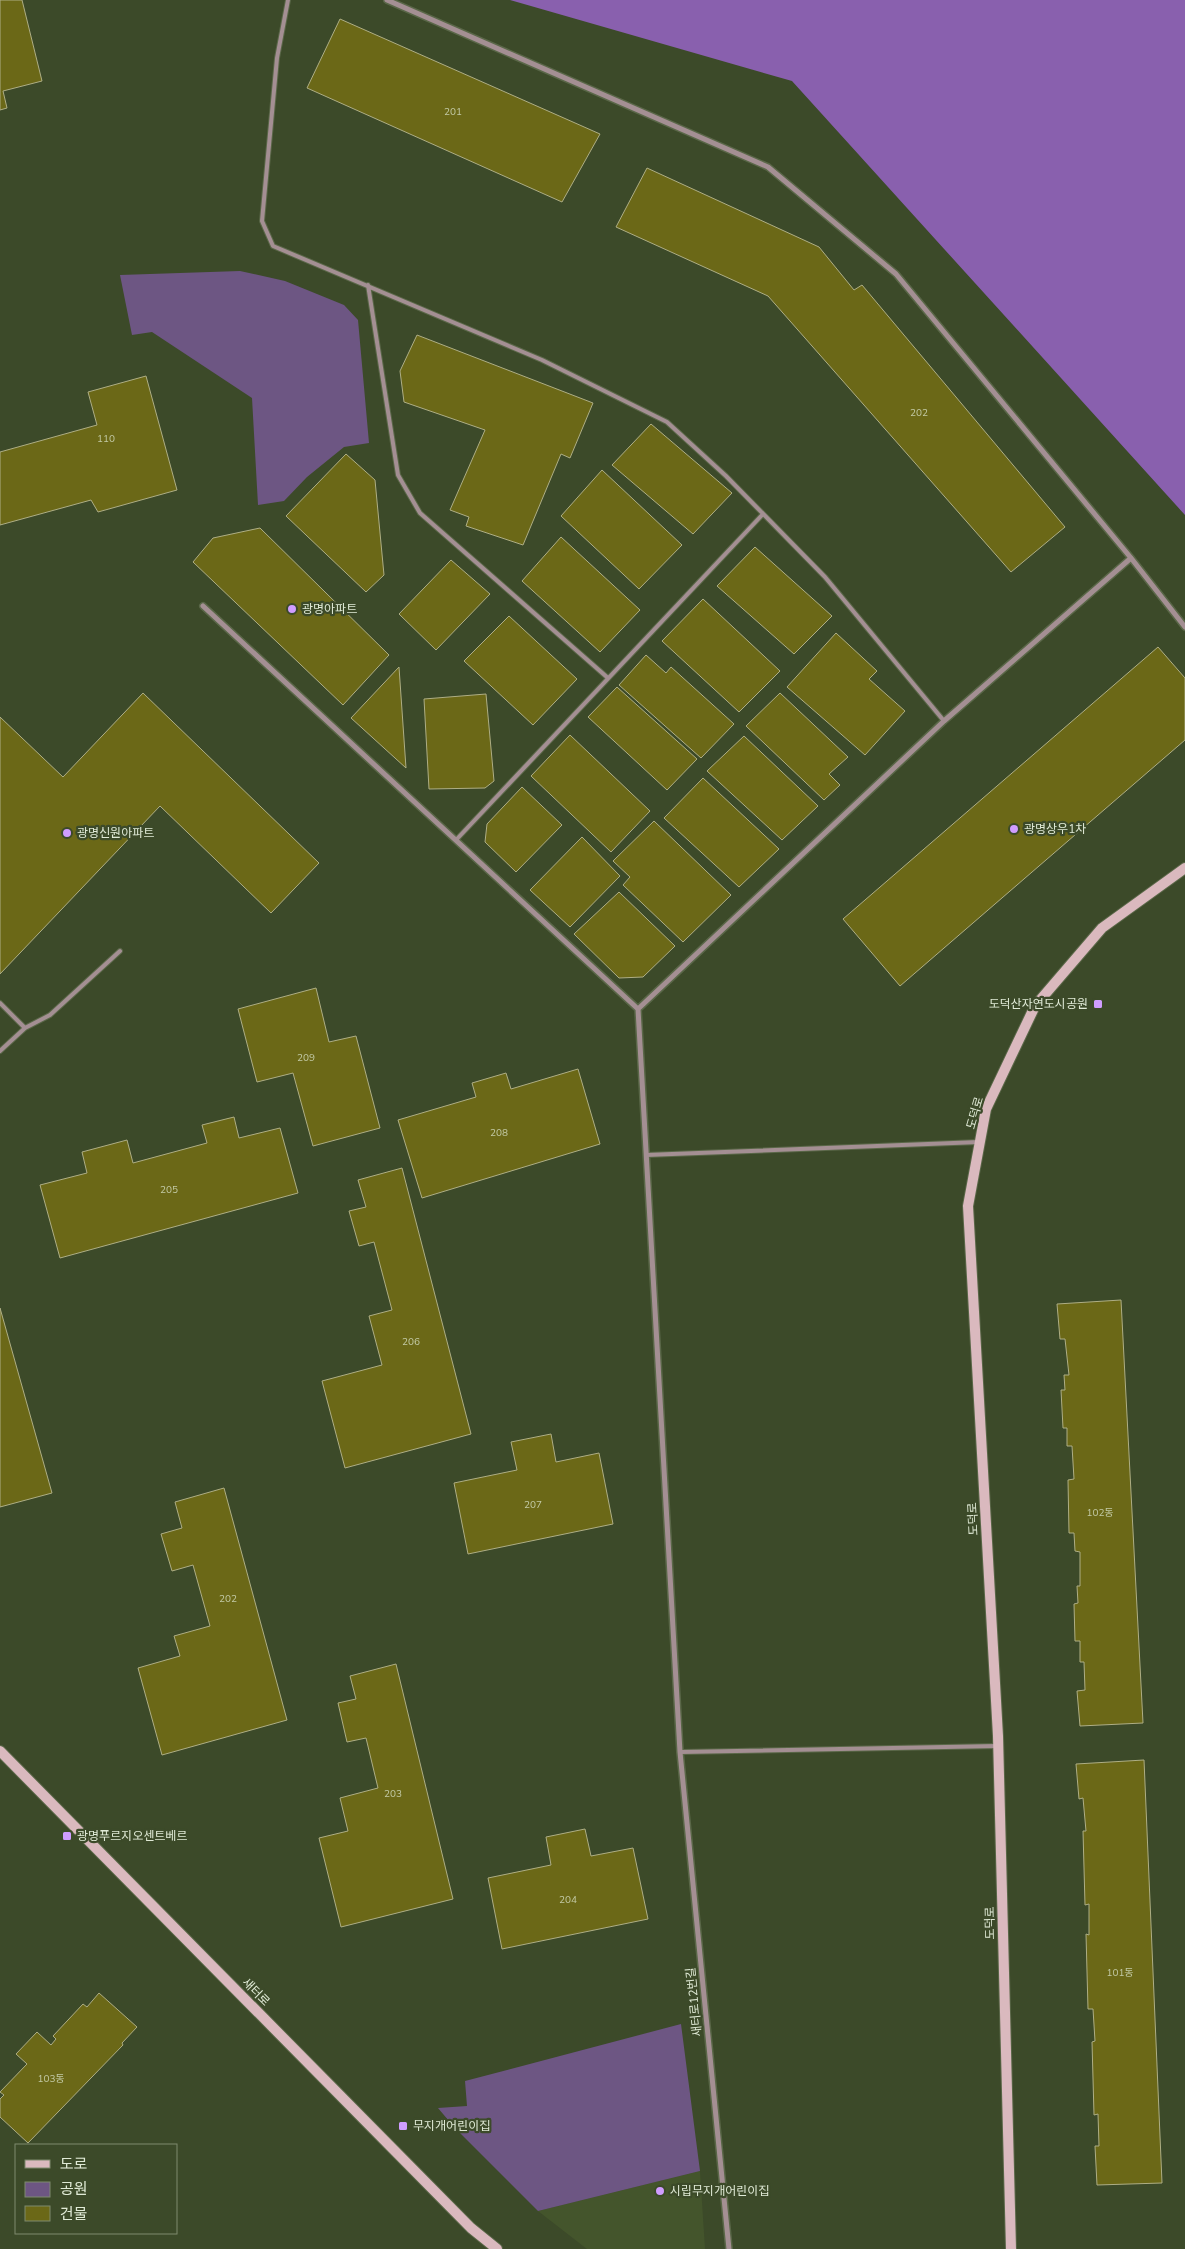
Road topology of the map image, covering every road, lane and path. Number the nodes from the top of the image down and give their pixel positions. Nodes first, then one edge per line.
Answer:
1 (288, 0) edge
2 (387, 0) edge
3 (368, 285) junction
4 (763, 514) junction
5 (1131, 558) junction
6 (203, 606) dead end
7 (1185, 627) edge
8 (608, 678) junction
9 (944, 721) junction
10 (456, 840) junction
11 (1185, 868) edge
12 (120, 951) dead end
13 (0, 1003) edge
14 (638, 1009) junction
15 (25, 1028) junction
16 (0, 1051) edge
17 (980, 1142) junction
18 (646, 1155) junction
19 (998, 1746) junction
20 (0, 1751) edge
21 (680, 1752) junction
22 (497, 2249) edge
23 (729, 2249) edge
24 (1011, 2249) edge

1 - 3 lane
2 - 5 street
3 - 4 lane
3 - 8 lane
4 - 8 lane
4 - 9 lane
5 - 7 street
5 - 9 street
6 - 10 street
8 - 10 lane
9 - 14 street
10 - 14 street
11 - 17 street, 도덕로
12 - 15 lane
13 - 15 lane
14 - 18 street, 새터로12번길
15 - 16 lane
17 - 18 lane
17 - 19 street, 도덕로
18 - 21 street, 새터로12번길
19 - 21 lane
19 - 24 street, 도덕로
20 - 22 street, 새터로
21 - 23 street, 새터로12번길

